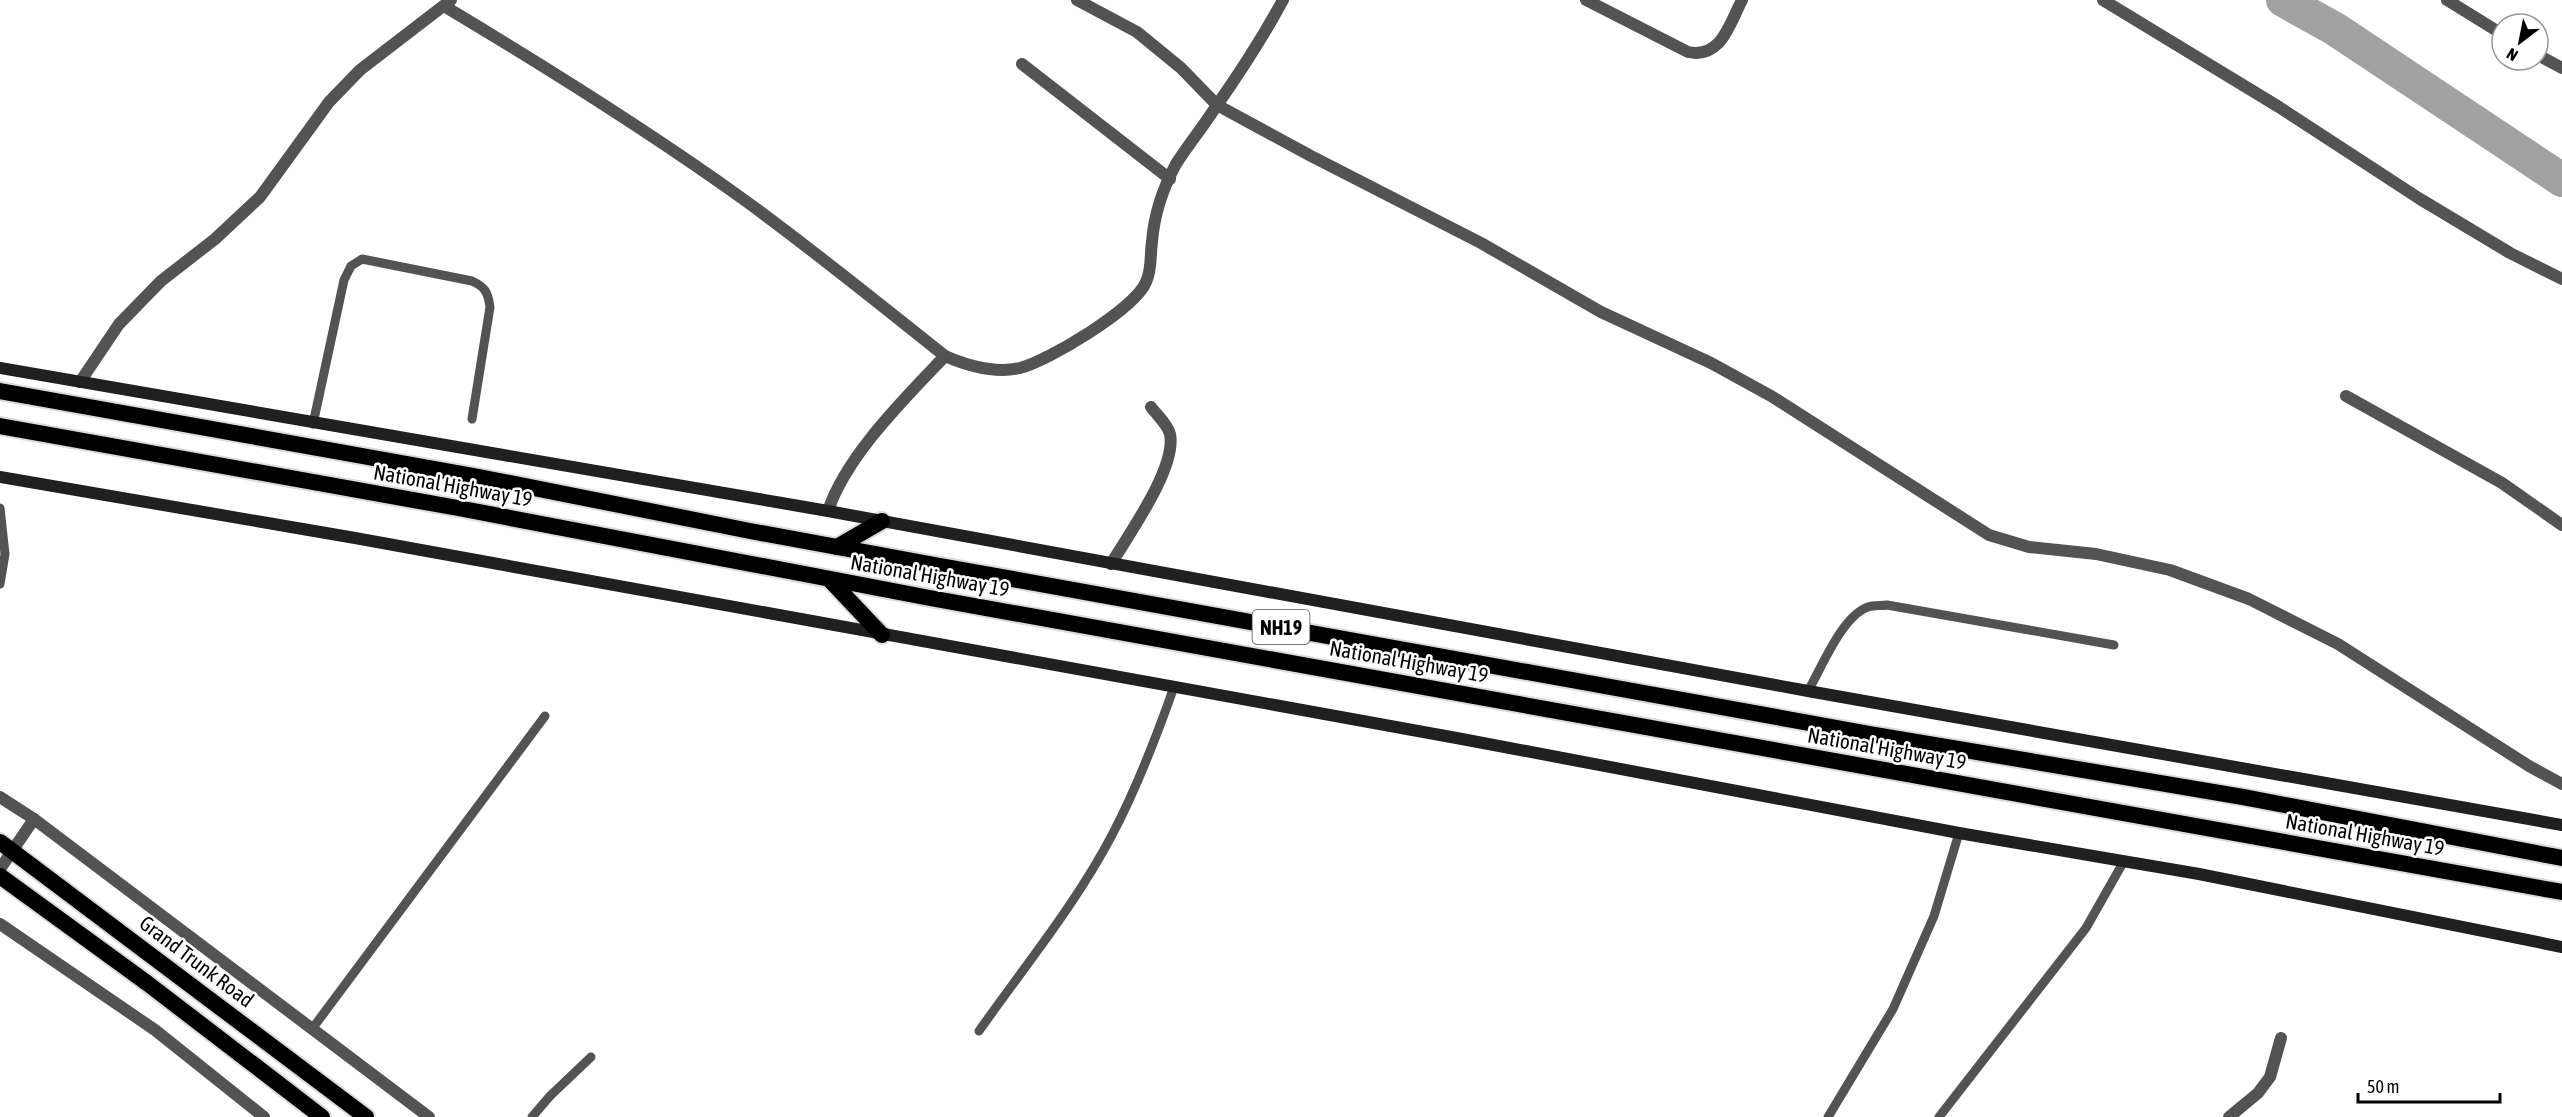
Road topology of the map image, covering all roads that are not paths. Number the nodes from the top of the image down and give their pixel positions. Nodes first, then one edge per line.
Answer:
1 (1077, 0) edge
2 (1283, 0) edge
3 (1586, 0) edge
4 (1742, 0) edge
5 (2103, 0) edge
6 (2447, 0) edge
7 (447, 3) edge
8 (2490, 27) edge
9 (1022, 64) dead end
10 (1217, 105) junction
11 (1170, 179) junction
12 (2562, 279) edge
13 (945, 356) junction
14 (0, 368) edge
15 (80, 382) junction
16 (0, 391) edge
17 (2346, 396) dead end
18 (1151, 407) dead end
19 (472, 419) dead end
20 (313, 424) junction
21 (0, 426) edge
22 (0, 477) edge
23 (0, 508) edge
24 (828, 511) junction
25 (882, 521) junction
26 (2562, 525) edge
27 (837, 547) junction
28 (1111, 564) junction
29 (830, 580) junction
30 (0, 584) edge
31 (882, 635) junction
32 (2114, 645) dead end
33 (1174, 687) junction
34 (1808, 691) junction
35 (544, 716) dead end
36 (2562, 784) edge
37 (0, 797) edge
38 (34, 819) junction
39 (2562, 825) edge
40 (1959, 833) junction
41 (6, 847) edge
42 (2562, 858) edge
43 (2124, 861) junction
44 (0, 869) edge
45 (0, 876) edge
46 (2562, 892) edge
47 (0, 924) edge
48 (2562, 947) edge
49 (312, 1029) junction
50 (979, 1031) dead end
51 (2281, 1038) dead end
52 (591, 1057) dead end
53 (264, 1117) edge
54 (322, 1117) edge
55 (366, 1117) edge
56 (429, 1117) edge
57 (532, 1117) edge
58 (1828, 1117) edge
59 (1939, 1117) edge
60 (2229, 1117) edge

1 - 10 street
2 - 10 street
3 - 4 street
5 - 12 street
6 - 8 street
7 - 13 street
7 - 15 street
9 - 11 street
10 - 11 street
10 - 36 street
11 - 13 street
13 - 24 street
14 - 15 main road
15 - 20 main road
16 - 27 highway, NH19
17 - 26 street
18 - 28 street
19 - 20 lane
20 - 24 main road
21 - 29 highway, National Highway 19 / NH19
22 - 31 main road
23 - 30 lane
24 - 25 main road
25 - 27 highway
25 - 28 main road
27 - 42 highway, NH19
28 - 34 main road
29 - 31 highway
29 - 46 highway, National Highway 19 / NH19
31 - 33 main road
32 - 34 lane
33 - 40 main road
33 - 50 lane
34 - 39 main road
35 - 49 lane
37 - 38 street
38 - 41 street
38 - 49 street
40 - 43 main road
40 - 58 lane
41 - 44 street
41 - 55 highway, Grand Trunk Road
43 - 48 main road
43 - 59 lane
45 - 54 highway
47 - 53 street
49 - 56 street
51 - 60 street
52 - 57 lane

